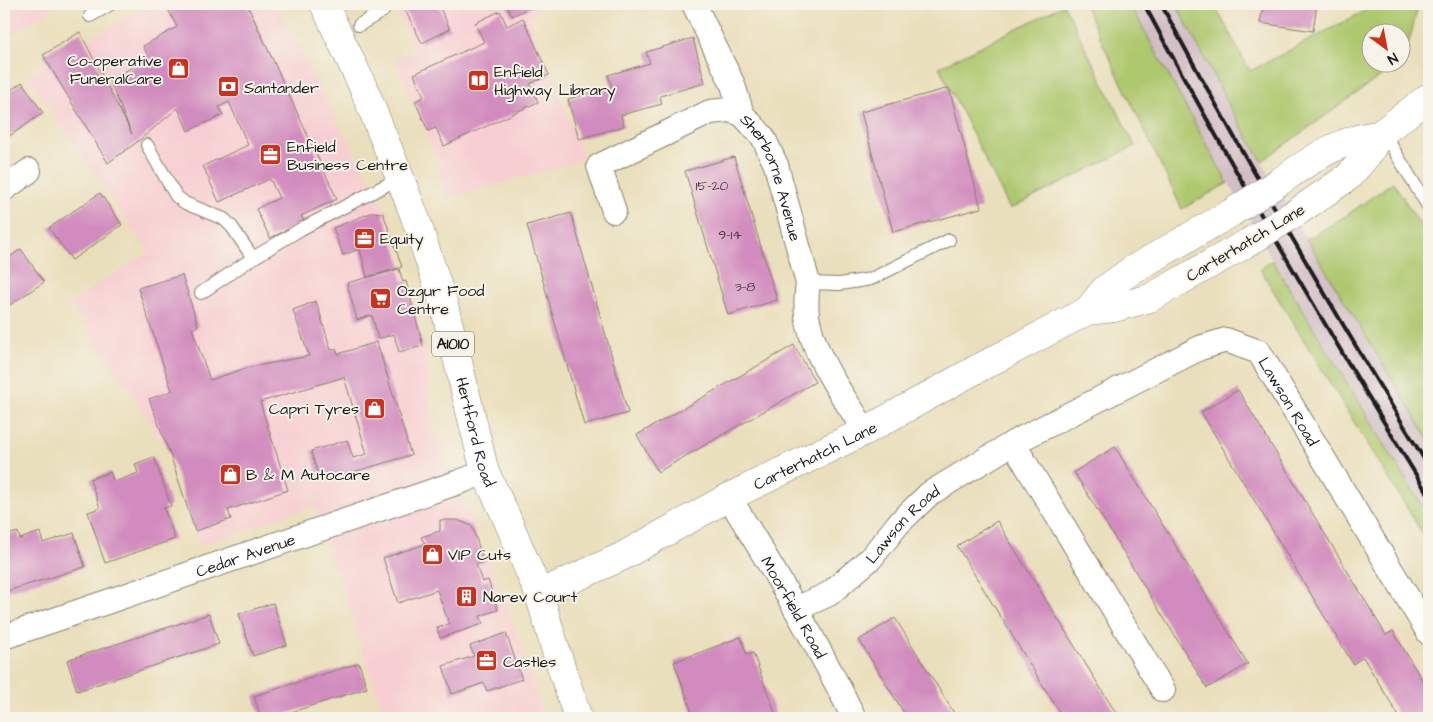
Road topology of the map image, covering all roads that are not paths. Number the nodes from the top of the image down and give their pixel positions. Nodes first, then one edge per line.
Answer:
1 (111, 4) edge
2 (324, 4) edge
3 (380, 4) edge
4 (694, 4) edge
5 (90, 16) dead end
6 (359, 25) dead end
7 (1429, 98) edge
8 (742, 114) junction
9 (1381, 134) junction
10 (147, 145) dead end
11 (29, 171) dead end
12 (400, 178) junction
13 (4, 189) edge
14 (1429, 208) edge
15 (614, 211) dead end
16 (949, 240) dead end
17 (253, 258) junction
18 (808, 283) junction
19 (201, 293) dead end
20 (1087, 311) junction
21 (865, 431) junction
22 (1013, 443) junction
23 (485, 472) junction
24 (729, 497) junction
25 (539, 594) junction
26 (796, 609) junction
27 (1429, 633) edge
28 (4, 637) edge
29 (1163, 690) dead end
30 (578, 718) edge
31 (854, 718) edge

1 - 5 lane
2 - 12 street, Hertford Road / A1010
3 - 6 lane
4 - 8 street
7 - 9 street, Carterhatch Lane
8 - 15 street, Sherborne Avenue
8 - 18 street, Sherborne Avenue
9 - 14 lane
9 - 20 street, Carterhatch Lane, bridge
9 - 20 street, Carterhatch Lane, bridge
10 - 17 lane
11 - 13 street
12 - 17 lane
12 - 23 street, Hertford Road / A1010
16 - 18 lane
17 - 19 lane
18 - 21 street, Sherborne Avenue
20 - 21 street, Carterhatch Lane
21 - 24 street, Carterhatch Lane
22 - 26 street, Lawson Road
22 - 27 street, Lawson Road
22 - 29 street
23 - 25 street, Hertford Road / A1010
23 - 28 street, Cedar Avenue
24 - 25 street, Carterhatch Lane
24 - 26 street, Moorfield Road
25 - 30 street, Hertford Road / A1010
26 - 31 street, Moorfield Road

